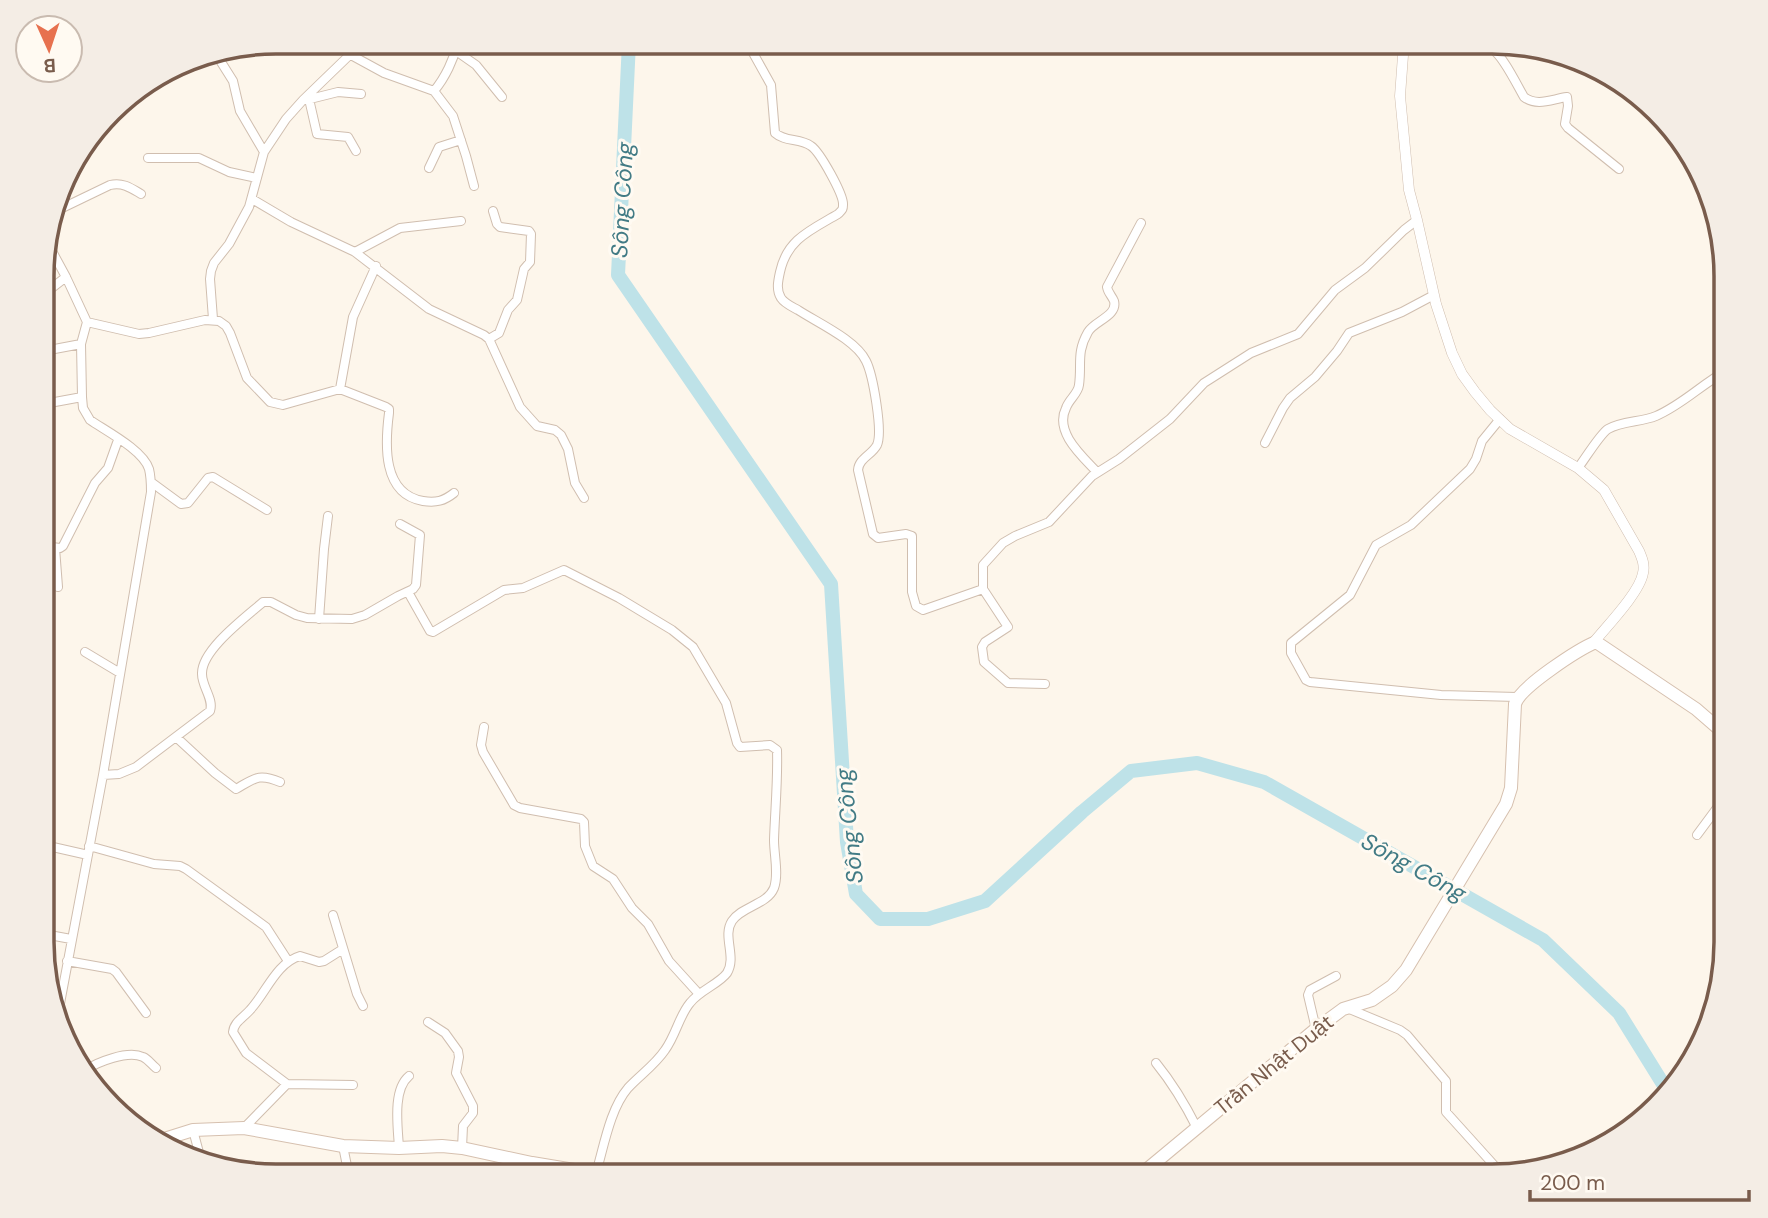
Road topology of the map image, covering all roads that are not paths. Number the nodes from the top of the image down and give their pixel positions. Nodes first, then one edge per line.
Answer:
1 (351, 55) joint
2 (453, 55) edge
3 (465, 55) edge
4 (755, 55) edge
5 (1403, 55) edge
6 (1499, 55) edge
7 (221, 62) edge
8 (434, 92) junction
9 (361, 94) dead end
10 (502, 97) dead end
11 (306, 100) junction
12 (461, 140) junction
13 (356, 151) dead end
14 (264, 152) junction
15 (148, 159) dead end
16 (429, 168) dead end
17 (1619, 169) dead end
18 (257, 178) junction
19 (474, 186) dead end
20 (142, 194) dead end
21 (252, 199) junction
22 (66, 206) edge
23 (493, 211) dead end
24 (1418, 220) junction
25 (461, 221) dead end
26 (1141, 223) dead end
27 (355, 252) junction
28 (55, 259) edge
29 (376, 267) junction
30 (66, 277) junction
31 (54, 286) edge
32 (1434, 295) junction
33 (213, 319) junction
34 (87, 322) junction
35 (489, 339) junction
36 (81, 344) junction
37 (54, 349) edge
38 (1713, 378) edge
39 (340, 389) junction
40 (82, 397) junction
41 (54, 402) edge
42 (1500, 419) junction
43 (118, 440) junction
44 (1265, 443) dead end
45 (1578, 468) junction
46 (1097, 472) junction
47 (151, 482) junction
48 (454, 493) dead end
49 (584, 498) dead end
50 (267, 510) dead end
51 (328, 516) dead end
52 (400, 524) dead end
53 (55, 548) joint
54 (58, 587) dead end
55 (983, 589) junction
56 (408, 592) junction
57 (319, 619) junction
58 (1594, 642) junction
59 (85, 652) dead end
60 (120, 673) junction
61 (1045, 684) dead end
62 (1517, 697) junction
63 (1713, 724) edge
64 (484, 727) dead end
65 (176, 737) junction
66 (103, 775) junction
67 (280, 782) dead end
68 (1713, 813) edge
69 (1697, 835) dead end
70 (55, 846) edge
71 (89, 851) junction
72 (333, 915) dead end
73 (55, 936) edge
74 (71, 939) junction
75 (343, 950) junction
76 (67, 961) junction
77 (288, 961) junction
78 (1336, 976) dead end
79 (699, 993) junction
80 (61, 995) edge
81 (363, 1006) dead end
82 (1347, 1008) junction
83 (146, 1013) dead end
84 (428, 1022) dead end
85 (1316, 1029) junction
86 (1156, 1063) dead end
87 (93, 1067) edge
88 (156, 1068) dead end
89 (409, 1076) dead end
90 (286, 1084) junction
91 (353, 1085) dead end
92 (244, 1128) junction
93 (1197, 1128) junction
94 (193, 1130) junction
95 (171, 1137) edge
96 (343, 1146) junction
97 (399, 1148) junction
98 (462, 1148) junction
99 (198, 1149) edge
100 (347, 1163) edge
101 (525, 1163) edge
102 (599, 1163) edge
103 (1154, 1164) edge
104 (1493, 1164) edge

1 - 8 street
1 - 11 street
2 - 8 street
3 - 10 street
4 - 55 street
5 - 24 street
6 - 17 street
7 - 14 street
8 - 12 street
9 - 11 street
11 - 13 street
11 - 14 street
12 - 16 street
12 - 19 street
14 - 18 street
15 - 18 street
18 - 21 street
20 - 22 street
21 - 27 street
21 - 33 street
23 - 35 street
24 - 32 street
24 - 46 street
25 - 27 street
26 - 46 street
27 - 29 street
28 - 30 street
29 - 35 street
29 - 39 street
30 - 31 street
30 - 34 street
32 - 42 street
32 - 44 street
33 - 34 street
33 - 39 street
34 - 36 street
35 - 49 street
36 - 37 street
36 - 40 street
38 - 45 street
39 - 48 street
40 - 41 street
40 - 43 street
42 - 45 street
42 - 62 street
43 - 47 street
43 - 53 street
45 - 58 street
46 - 55 street
47 - 50 street
47 - 60 street
51 - 57 street
52 - 56 street
53 - 54 street
55 - 61 street
56 - 57 street
56 - 79 street
57 - 65 street
58 - 62 main road
58 - 63 main road
59 - 60 street
60 - 66 street
62 - 82 main road, Trần Nhật Duật
64 - 79 street
65 - 66 street
65 - 67 street
66 - 71 street
68 - 69 street
70 - 71 street
71 - 74 street
71 - 77 street
72 - 75 street
73 - 74 street
74 - 76 street
75 - 77 street
75 - 81 street
76 - 80 street
76 - 83 street
77 - 90 street
78 - 85 street
79 - 102 street
82 - 85 main road, Trần Nhật Duật
82 - 104 street
84 - 98 street
85 - 93 main road, Trần Nhật Duật
86 - 93 street
87 - 88 street
89 - 97 street
90 - 91 street
90 - 92 street
92 - 94 main road
92 - 96 main road
93 - 103 main road, Trần Nhật Duật
94 - 95 main road
94 - 99 street
96 - 97 main road
96 - 100 street
97 - 98 main road
98 - 101 main road

